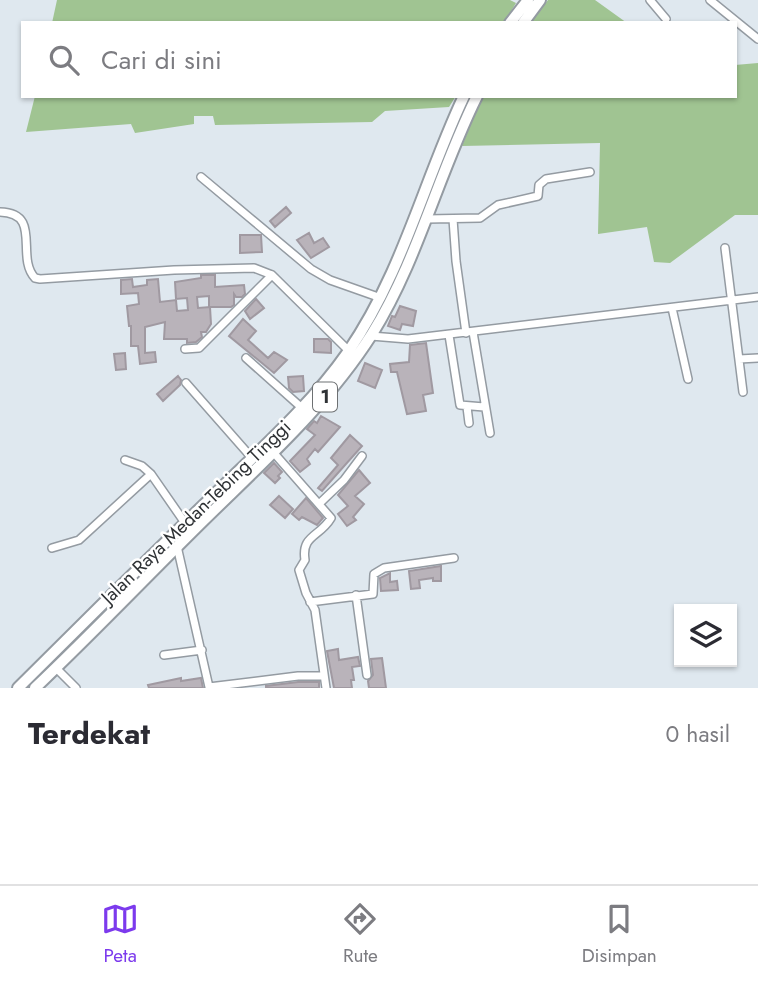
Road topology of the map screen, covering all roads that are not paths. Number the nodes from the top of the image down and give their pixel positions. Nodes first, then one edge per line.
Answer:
1 (528, 0) edge
2 (540, 0) edge
3 (650, 0) edge
4 (710, 0) edge
5 (666, 19) dead end
6 (512, 21) edge
7 (524, 21) edge
8 (736, 21) edge
9 (737, 22) edge
10 (758, 39) edge
11 (463, 98) edge
12 (476, 98) edge
13 (590, 172) dead end
14 (201, 177) dead end
15 (0, 212) edge
16 (427, 219) junction
17 (453, 219) junction
18 (725, 248) dead end
19 (272, 275) junction
20 (758, 297) edge
21 (381, 298) junction
22 (730, 300) junction
23 (671, 308) junction
24 (470, 333) junction
25 (449, 335) junction
26 (371, 336) junction
27 (185, 349) dead end
28 (352, 354) junction
29 (246, 358) dead end
30 (758, 358) edge
31 (739, 359) junction
32 (688, 379) dead end
33 (186, 383) dead end
34 (743, 392) dead end
35 (467, 407) junction
36 (484, 407) junction
37 (302, 408) junction
38 (469, 423) dead end
39 (489, 433) dead end
40 (272, 452) junction
41 (362, 456) dead end
42 (252, 458) junction
43 (125, 460) dead end
44 (151, 474) junction
45 (320, 503) junction
46 (185, 523) junction
47 (177, 546) junction
48 (52, 548) dead end
49 (454, 558) dead end
50 (356, 595) junction
51 (310, 602) junction
52 (77, 628) junction
53 (86, 637) junction
54 (202, 650) junction
55 (164, 655) dead end
56 (56, 668) junction
57 (367, 675) dead end
58 (324, 676) junction
59 (206, 687) edge
60 (18, 688) edge
61 (35, 688) edge
62 (76, 688) edge
63 (326, 688) edge

1 - 6 highway
2 - 7 highway
3 - 5 street
4 - 8 street
9 - 10 street
11 - 21 highway, Jalan Raya Medan-Tebing Tinggi / 1
12 - 16 highway, Jalan Raya Medan-Tebing Tinggi / 1
13 - 17 street
14 - 21 street
15 - 19 street
16 - 17 street
16 - 26 highway, Jalan Raya Medan-Tebing Tinggi / 1
17 - 24 street
18 - 22 street
19 - 27 street
19 - 28 street
20 - 22 street
21 - 28 highway, Jalan Raya Medan-Tebing Tinggi / 1
22 - 23 street
22 - 31 street
23 - 24 street
23 - 32 street
24 - 25 street
24 - 36 street
25 - 26 street
25 - 35 street
26 - 28 highway, Jalan Raya Medan-Tebing Tinggi / 1
28 - 37 highway, Jalan Raya Medan-Tebing Tinggi / 1
28 - 40 highway, Jalan Raya Medan-Tebing Tinggi / 1
29 - 37 street
30 - 31 street
31 - 34 street
33 - 42 street
35 - 36 street
35 - 38 street
36 - 39 street
37 - 42 highway, Jalan Raya Medan-Tebing Tinggi / 1
40 - 45 street
40 - 47 highway, Jalan Raya Medan-Tebing Tinggi / 1
41 - 45 street
42 - 46 highway, Jalan Raya Medan-Tebing Tinggi / 1
43 - 44 street
44 - 46 street
44 - 48 street
45 - 51 street
46 - 52 highway, Jalan Raya Medan-Tebing Tinggi / 1
47 - 53 highway, Jalan Raya Medan-Tebing Tinggi / 1
47 - 54 street
49 - 50 street
50 - 51 street
50 - 57 street
51 - 58 street
52 - 53 highway
52 - 60 highway, Jalan Raya Medan-Tebing Tinggi / 1
53 - 56 highway, Jalan Raya Medan-Tebing Tinggi / 1
54 - 55 street
54 - 59 street
56 - 61 highway, Jalan Raya Medan-Tebing Tinggi / 1
56 - 62 street
58 - 59 street
58 - 63 street

